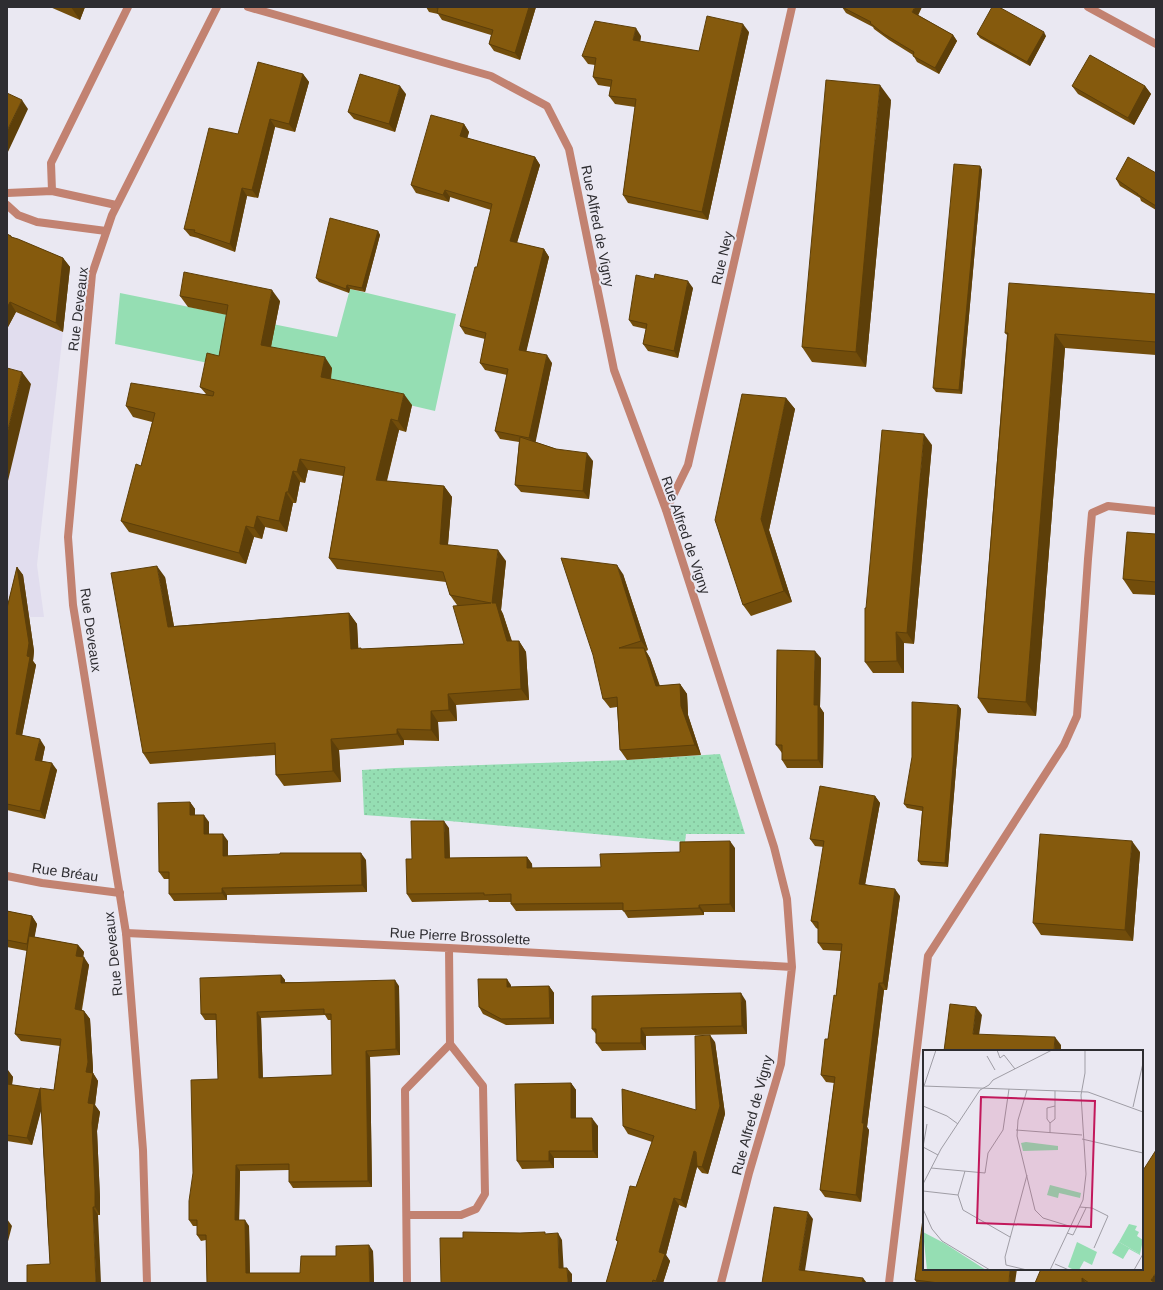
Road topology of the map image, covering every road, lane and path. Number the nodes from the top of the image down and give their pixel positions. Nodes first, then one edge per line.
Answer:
1 (128, 7) edge
2 (217, 7) edge
3 (248, 7) edge
4 (792, 7) edge
5 (1088, 7) edge
6 (1156, 44) edge
7 (52, 191) junction
8 (7, 193) edge
9 (7, 205) edge
10 (116, 205) junction
11 (106, 231) junction
12 (666, 510) junction
13 (1156, 511) edge
14 (7, 876) edge
15 (120, 893) junction
16 (126, 933) junction
17 (449, 948) junction
18 (792, 967) junction
19 (450, 1044) junction
20 (407, 1215) junction
21 (147, 1283) edge
22 (407, 1283) edge
23 (721, 1283) edge
24 (889, 1283) edge

1 - 7 street
2 - 10 street, Rue Deveaux
3 - 12 street, Rue Alfred de Vigny
4 - 12 street, Rue Ney
5 - 6 street
7 - 8 street
7 - 10 street
9 - 11 street
10 - 11 street, Rue Deveaux
11 - 15 street, Rue Deveaux
12 - 18 street, Rue Alfred de Vigny
13 - 24 street
14 - 15 street, Rue Bréau
15 - 16 street, Rue Deveaux
16 - 17 street, Rue Pierre Brossolette
16 - 21 street, Rue Deveaux
17 - 18 street, Rue Pierre Brossolette
17 - 19 street
18 - 23 street, Rue Alfred de Vigny
19 - 20 street
19 - 20 street
20 - 22 street

